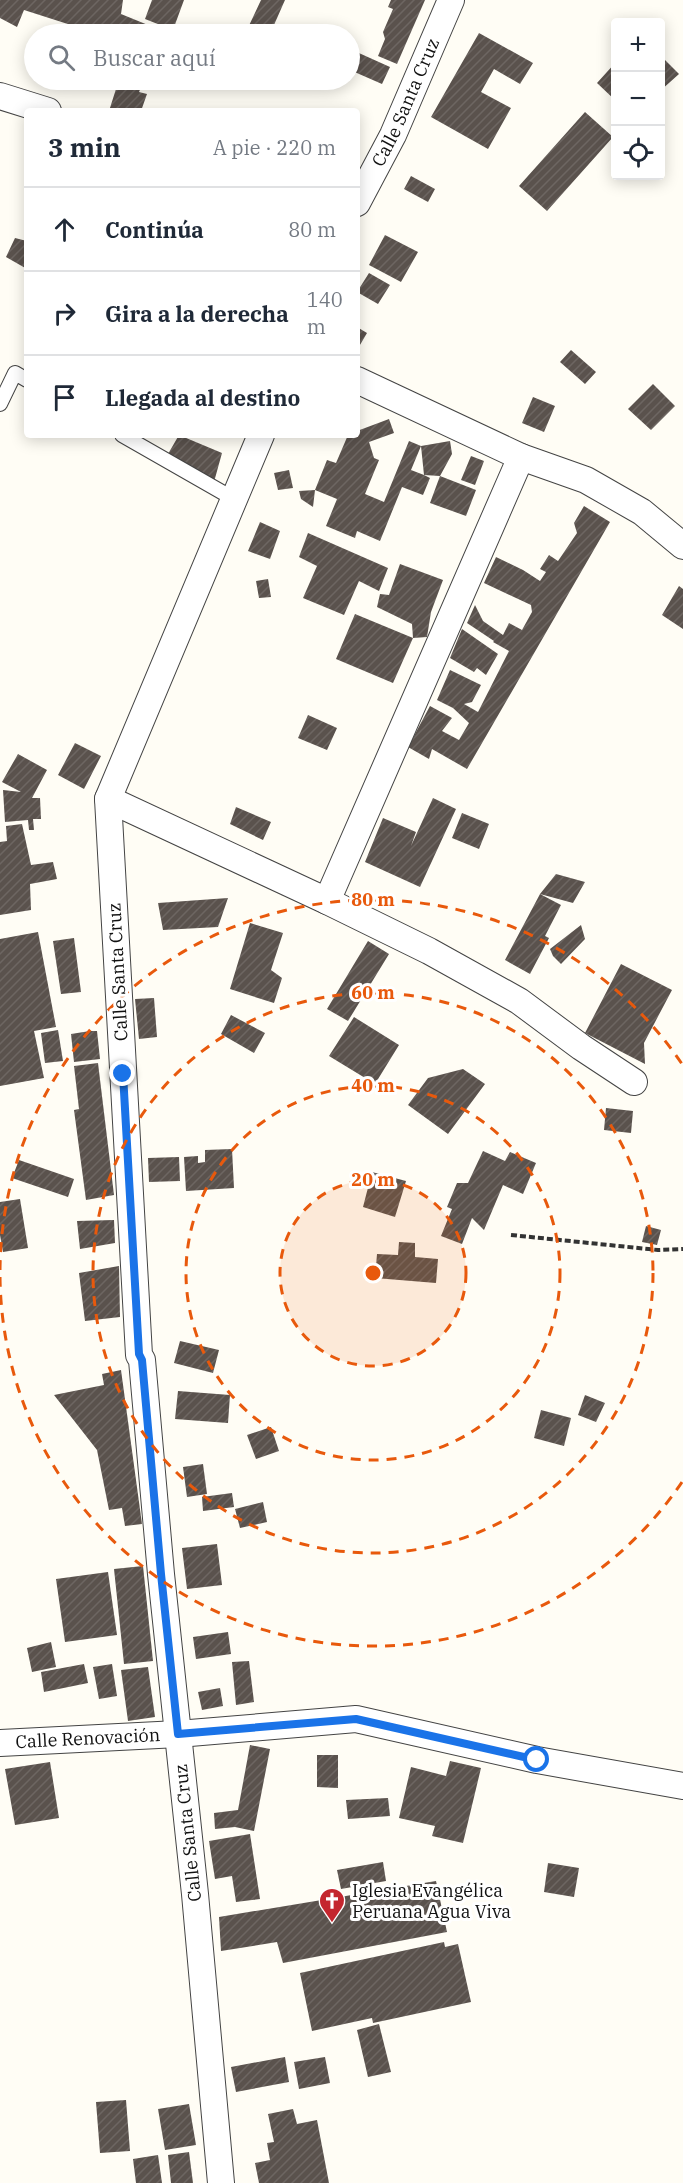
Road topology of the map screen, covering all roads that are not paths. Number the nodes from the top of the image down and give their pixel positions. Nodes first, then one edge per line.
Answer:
1 (451, 0) edge
2 (0, 96) edge
3 (38, 108) edge
4 (360, 197) edge
5 (24, 378) edge
6 (360, 381) edge
7 (0, 404) edge
8 (127, 438) edge
9 (260, 438) edge
10 (521, 457) junction
11 (234, 499) junction
12 (683, 546) edge
13 (108, 799) junction
14 (327, 901) junction
15 (634, 1082) dead end
16 (178, 1734) junction
17 (0, 1743) edge
18 (683, 1786) edge
19 (220, 2183) edge

1 - 4 street, Calle Santa Cruz
2 - 3 street
5 - 7 lane
6 - 10 street
8 - 11 lane
9 - 11 street, Calle Santa Cruz
10 - 12 street
10 - 14 street
11 - 13 street, Calle Santa Cruz
13 - 14 street
13 - 16 street, Calle Santa Cruz
14 - 15 street
16 - 17 street, Calle Renovación
16 - 18 street, Calle Renovación
16 - 19 street, Calle Santa Cruz

